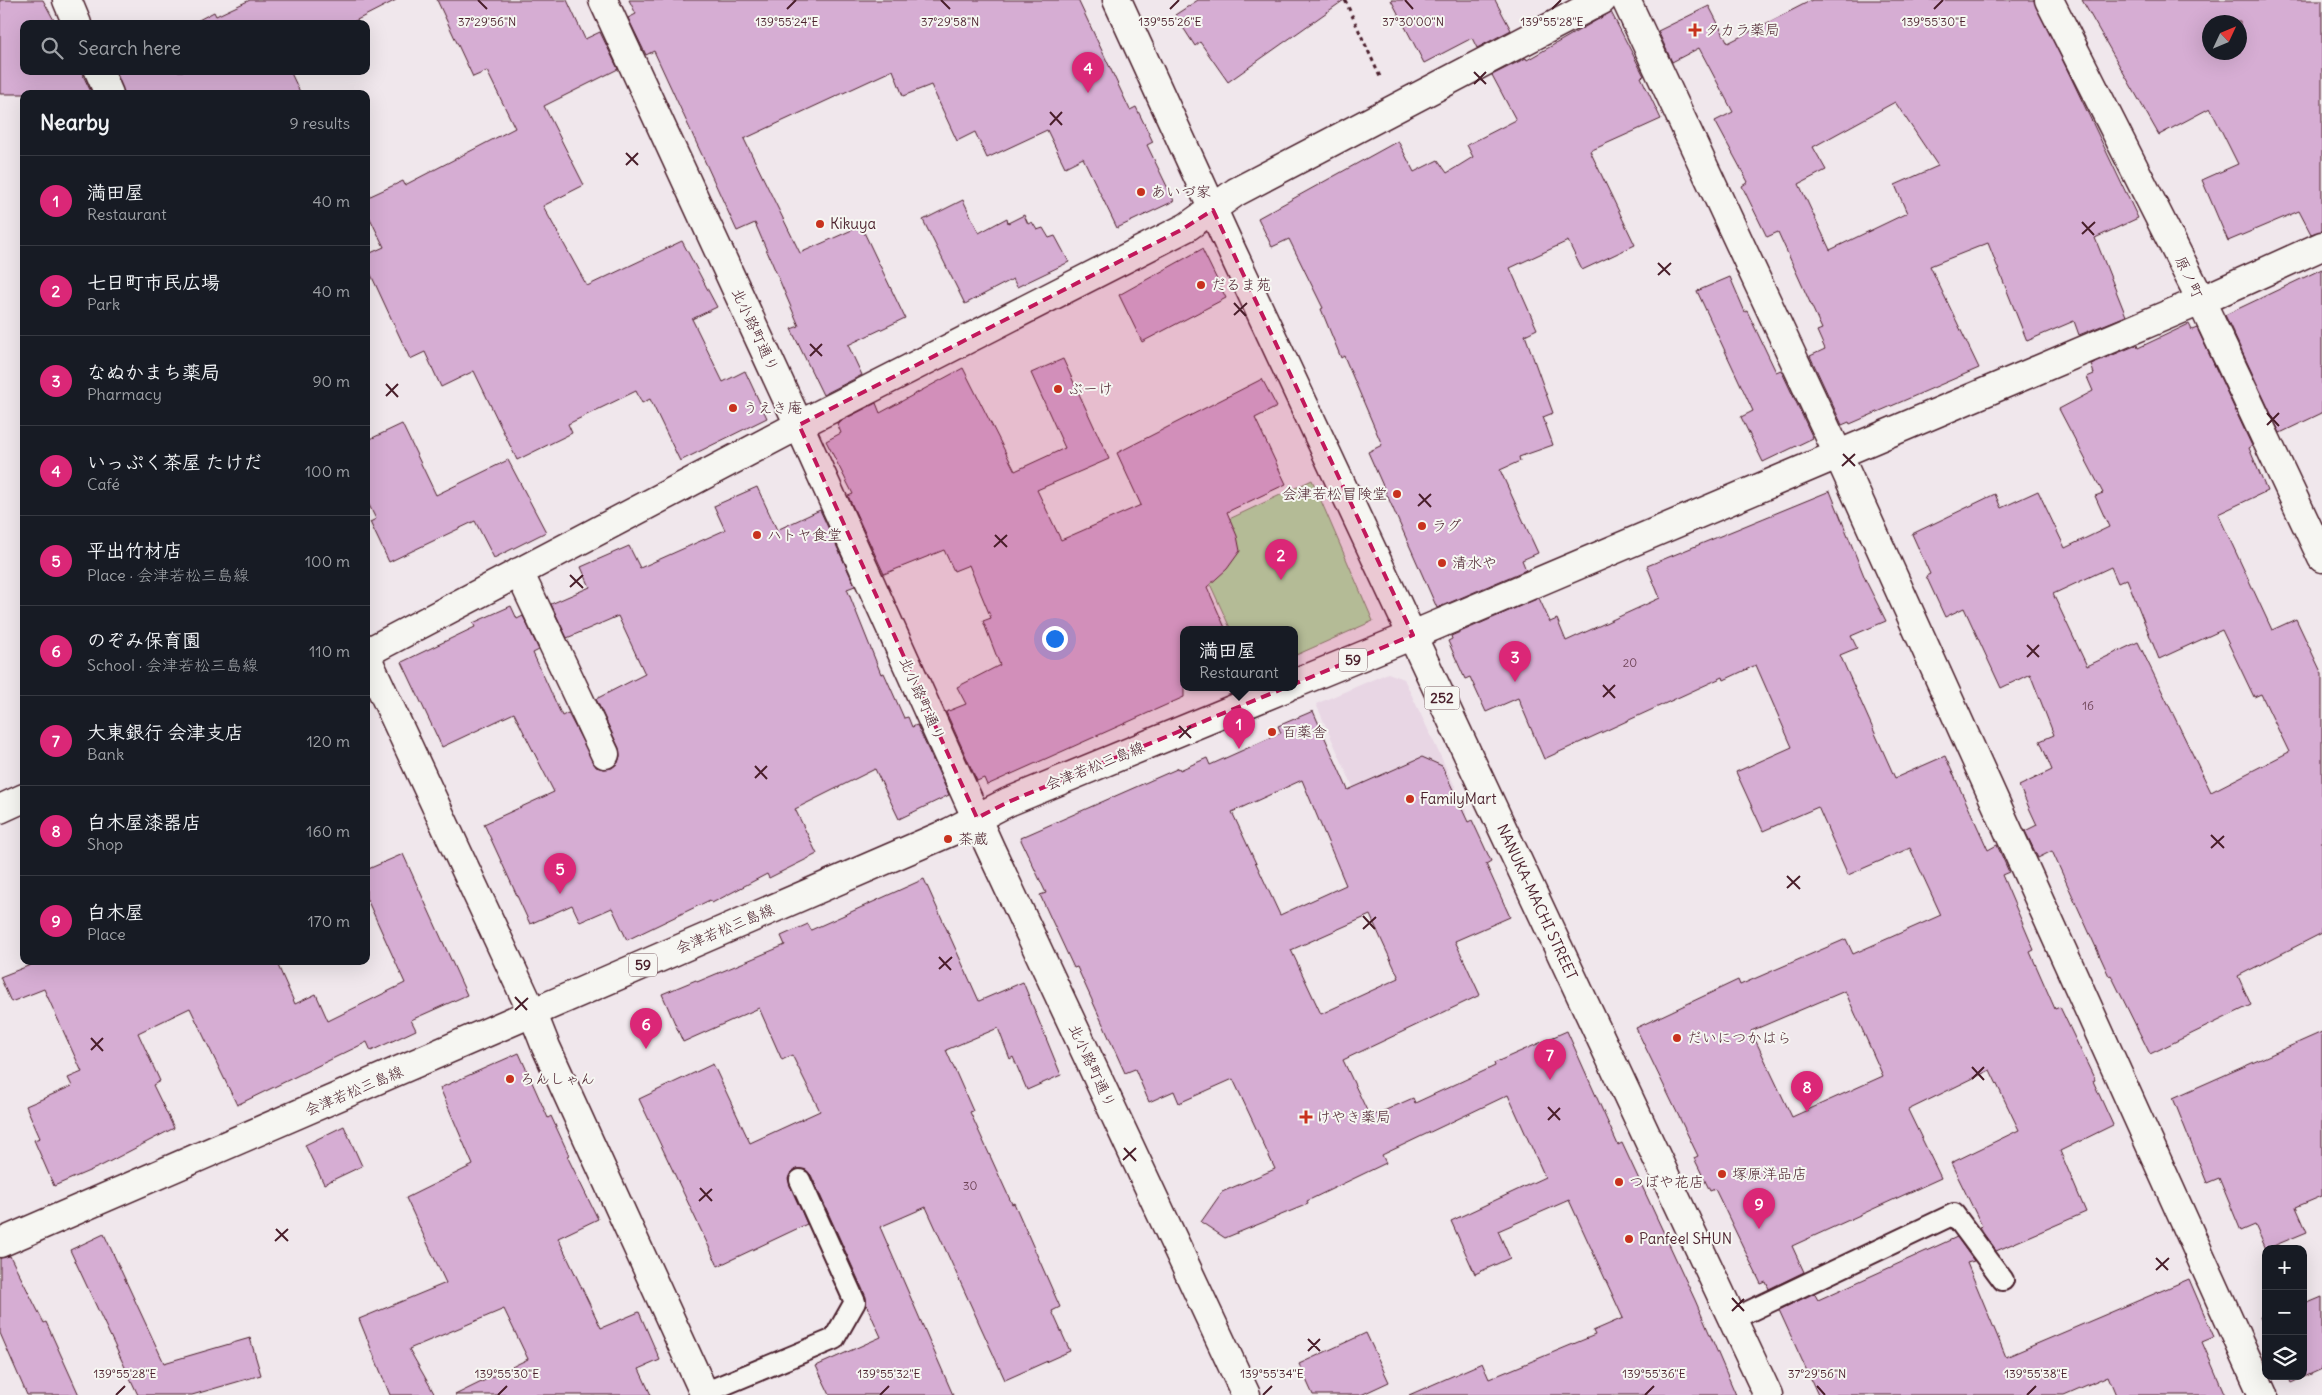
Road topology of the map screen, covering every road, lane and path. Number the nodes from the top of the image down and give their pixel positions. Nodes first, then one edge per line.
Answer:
1 (66, 0) edge
2 (603, 0) edge
3 (1117, 0) edge
4 (1345, 0) edge
5 (1602, 0) edge
6 (1626, 0) edge
7 (2048, 0) edge
8 (75, 20) edge
9 (101, 75) edge
10 (107, 90) edge
11 (1394, 109) junction
12 (1213, 210) junction
13 (2322, 246) edge
14 (2200, 301) junction
15 (799, 425) junction
16 (1838, 454) junction
17 (2322, 558) edge
18 (519, 572) junction
19 (1413, 635) junction
20 (370, 653) edge
21 (370, 664) edge
22 (1298, 682) edge
23 (1278, 691) edge
24 (605, 754) dead end
25 (20, 800) edge
26 (0, 808) edge
27 (977, 818) junction
28 (533, 1014) junction
29 (800, 1180) dead end
30 (0, 1243) edge
31 (2003, 1280) dead end
32 (1733, 1319) junction
33 (704, 1394) edge
34 (1246, 1395) edge
35 (1768, 1395) edge
36 (2263, 1395) edge

1 - 8 main road
2 - 15 main road, 北小路町通り
3 - 12 main road, NANUKA-MACHI STREET / 252
4 - 11 path
5 - 11 main road
6 - 16 main road
7 - 14 main road, 原ノ町
9 - 10 main road
11 - 12 main road
12 - 15 main road
12 - 19 main road, NANUKA-MACHI STREET / 252
13 - 14 main road
14 - 16 main road
14 - 17 main road, 原ノ町
15 - 18 main road
15 - 27 main road, 北小路町通り
16 - 19 main road
16 - 36 main road
18 - 20 main road
18 - 24 main road
19 - 22 main road, 59
19 - 32 main road, NANUKA-MACHI STREET / 252
21 - 28 main road
23 - 27 main road, 会津若松三島線 / 59
25 - 26 main road
27 - 28 main road, 会津若松三島線 / 59
27 - 34 main road, 北小路町通り
28 - 30 main road, 会津若松三島線 / 59
28 - 33 main road
29 - 33 lane
31 - 32 lane
32 - 35 main road, NANUKA-MACHI STREET / 252

